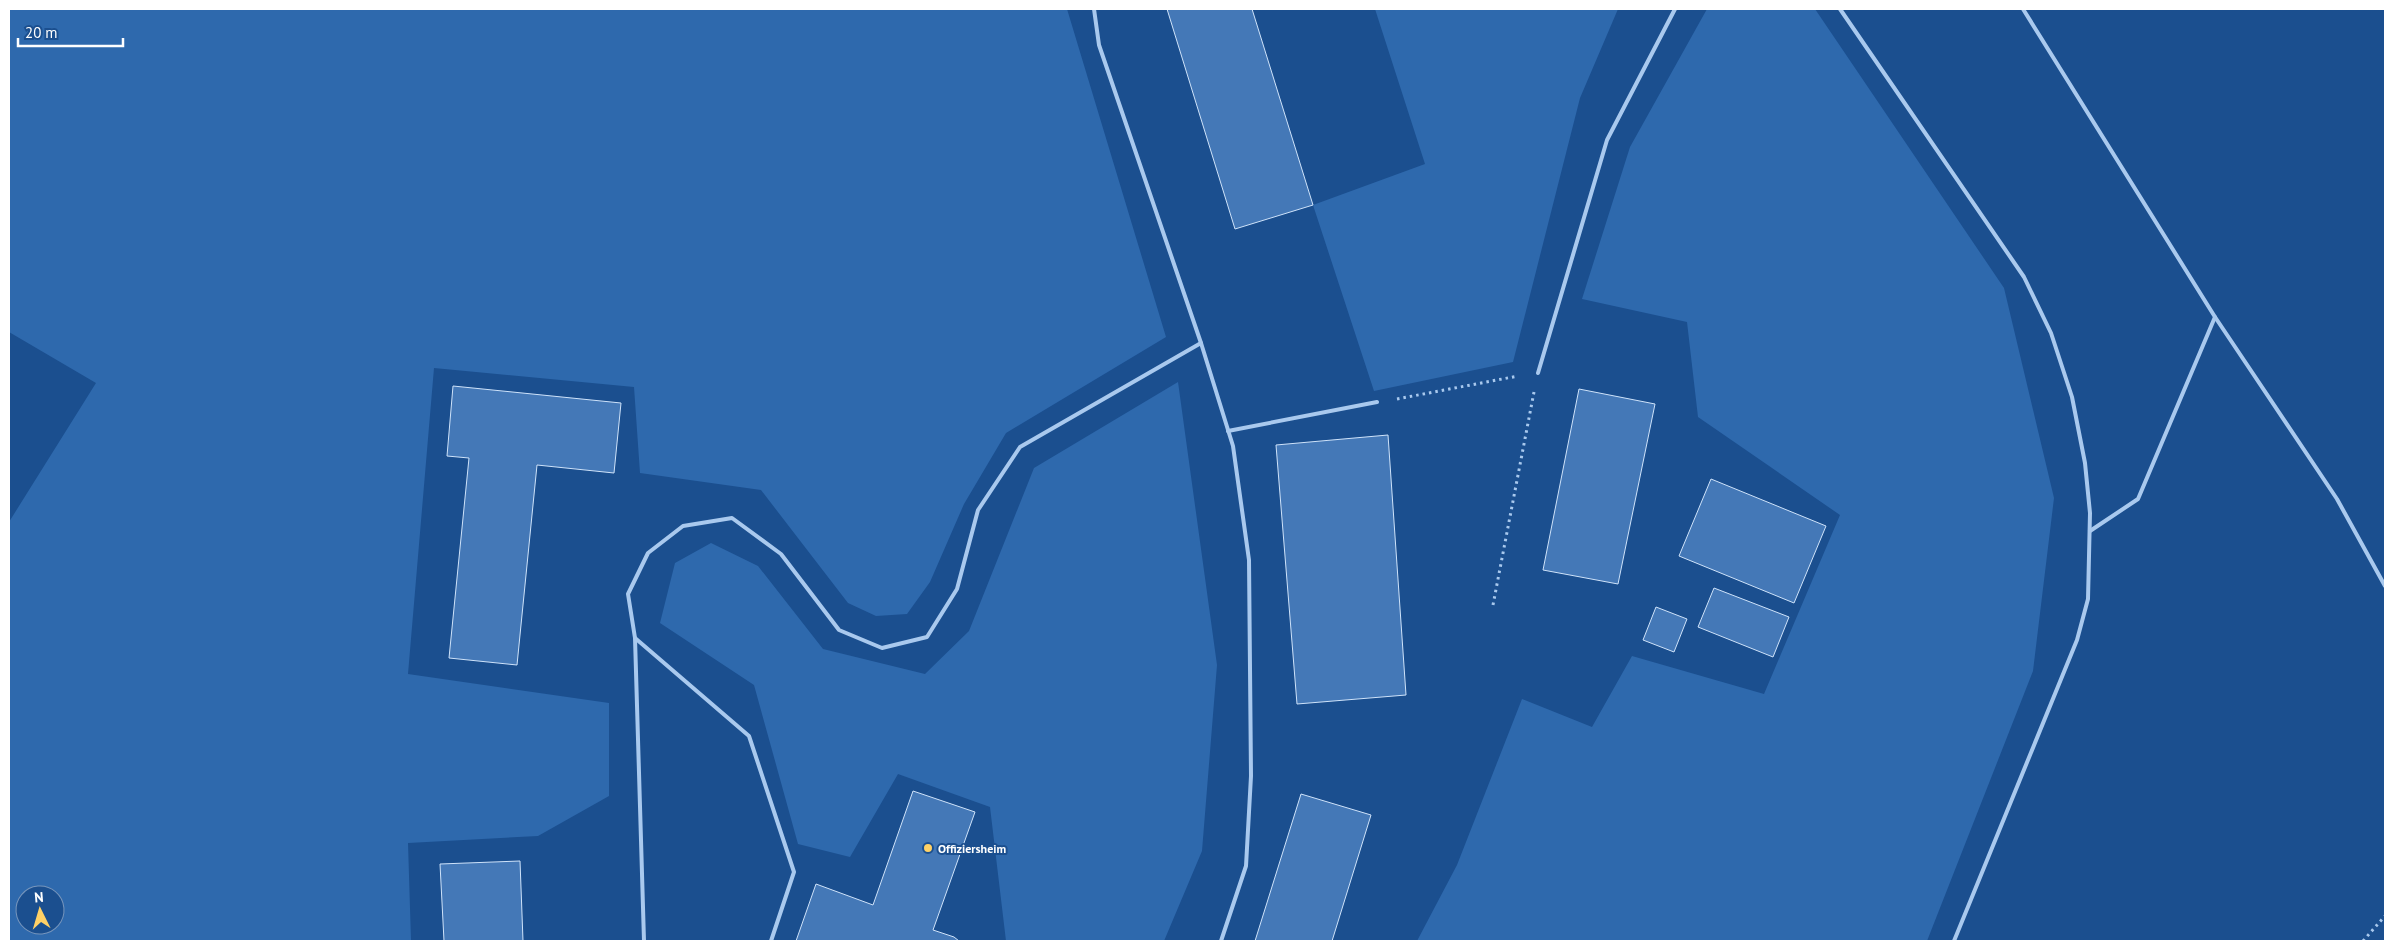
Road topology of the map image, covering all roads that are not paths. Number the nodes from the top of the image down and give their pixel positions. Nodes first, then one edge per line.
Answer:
1 (1094, 9) edge
2 (1675, 9) edge
3 (1840, 9) edge
4 (2023, 9) edge
5 (2215, 317) junction
6 (1201, 343) junction
7 (1538, 373) road end
8 (1376, 402) road end
9 (1228, 431) junction
10 (2090, 531) junction
11 (2385, 586) edge
12 (635, 638) junction
13 (644, 941) edge
14 (771, 941) edge
15 (1221, 941) edge
16 (1954, 941) edge

1 - 6 lane
2 - 7 lane
3 - 10 lane
4 - 5 lane
5 - 10 lane
5 - 11 lane
6 - 9 lane
6 - 12 lane
8 - 9 lane
9 - 15 lane
10 - 16 lane
12 - 13 lane
12 - 14 lane

